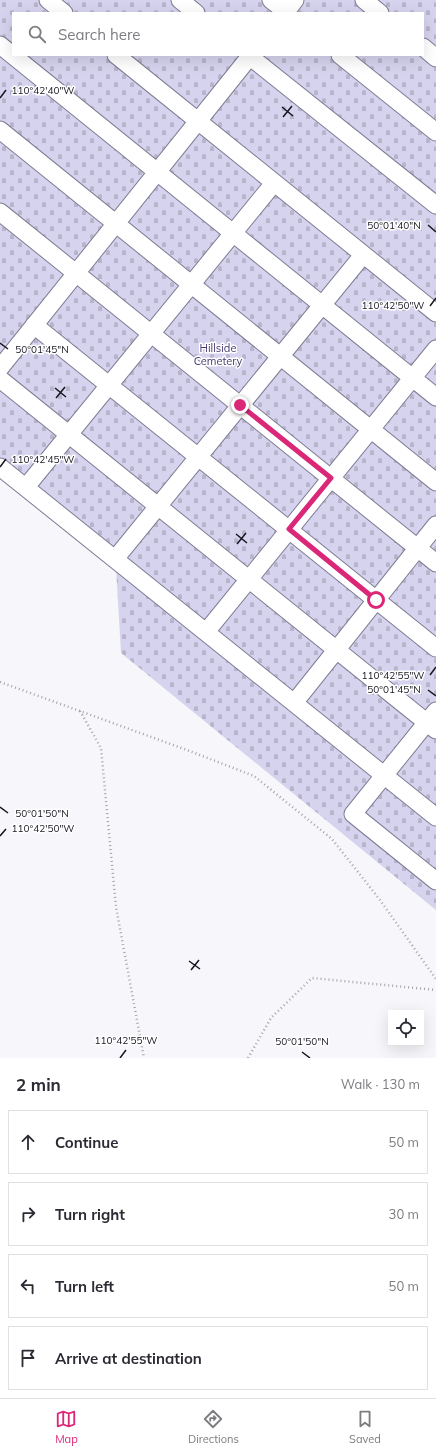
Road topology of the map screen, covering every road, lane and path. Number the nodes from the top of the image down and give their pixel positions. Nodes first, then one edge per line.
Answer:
1 (48, 0) edge
2 (180, 0) edge
3 (271, 0) edge
4 (364, 0) edge
5 (288, 9) edge
6 (63, 12) edge
7 (195, 12) edge
8 (379, 12) edge
9 (0, 45) edge
10 (424, 48) edge
11 (12, 55) edge
12 (14, 56) edge
13 (117, 56) edge
14 (249, 56) edge
15 (251, 56) edge
16 (341, 56) edge
17 (436, 58) edge
18 (198, 121) junction
19 (0, 130) edge
20 (436, 132) edge
21 (157, 172) junction
22 (274, 183) junction
23 (436, 205) edge
24 (0, 212) edge
25 (116, 224) junction
26 (234, 233) junction
27 (363, 255) junction
28 (76, 273) junction
29 (191, 284) junction
30 (322, 305) junction
31 (436, 313) edge
32 (34, 324) junction
33 (151, 334) junction
34 (436, 348) edge
35 (280, 356) junction
36 (0, 368) edge
37 (412, 378) junction
38 (0, 379) edge
39 (109, 385) junction
40 (436, 397) edge
41 (240, 405) junction
42 (371, 429) junction
43 (69, 434) junction
44 (198, 456) junction
45 (0, 466) edge
46 (331, 478) junction
47 (436, 482) edge
48 (26, 487) junction
49 (158, 506) junction
50 (436, 525) edge
51 (289, 529) junction
52 (417, 548) junction
53 (115, 558) junction
54 (436, 563) edge
55 (248, 579) junction
56 (376, 600) junction
57 (206, 632) junction
58 (436, 648) edge
59 (336, 650) junction
60 (0, 682) edge
61 (294, 703) junction
62 (80, 711) junction
63 (433, 721) edge
64 (384, 775) junction
65 (436, 817) edge
66 (436, 881) edge
67 (436, 979) edge
68 (436, 990) edge
69 (144, 1058) edge
70 (248, 1058) edge

1 - 6 lane
2 - 7 lane
3 - 5 lane
4 - 8 lane
9 - 11 lane
10 - 17 lane
12 - 21 lane
13 - 18 lane
14 - 18 lane
15 - 23 lane
16 - 20 lane
18 - 21 lane
18 - 22 lane
19 - 25 lane
21 - 25 lane
21 - 26 lane
22 - 26 lane
22 - 27 lane
24 - 28 lane
25 - 28 lane
25 - 29 lane
26 - 29 lane
26 - 30 lane
27 - 30 lane
27 - 31 lane
28 - 32 lane
28 - 33 lane
29 - 33 lane
29 - 35 lane
30 - 35 lane
30 - 37 lane
32 - 36 lane
32 - 39 lane
33 - 39 lane
33 - 41 lane
34 - 37 lane
35 - 41 lane
35 - 42 lane
37 - 40 lane
37 - 42 lane
38 - 43 lane
39 - 43 lane
39 - 44 lane
41 - 44 lane
41 - 46 lane
42 - 46 lane
42 - 47 lane
43 - 48 lane
43 - 49 lane
44 - 49 lane
44 - 51 lane
45 - 48 lane
46 - 51 lane
46 - 52 lane
48 - 53 lane
49 - 53 lane
49 - 55 lane
50 - 52 lane
51 - 55 lane
51 - 56 lane
52 - 54 lane
52 - 56 lane
53 - 57 lane
55 - 57 lane
55 - 59 lane
56 - 58 lane
56 - 59 lane
57 - 61 lane
59 - 61 lane
59 - 63 lane
60 - 62 path
61 - 64 lane
62 - 67 path
62 - 69 path
63 - 64 lane
64 - 65 lane
64 - 66 lane
68 - 70 path

